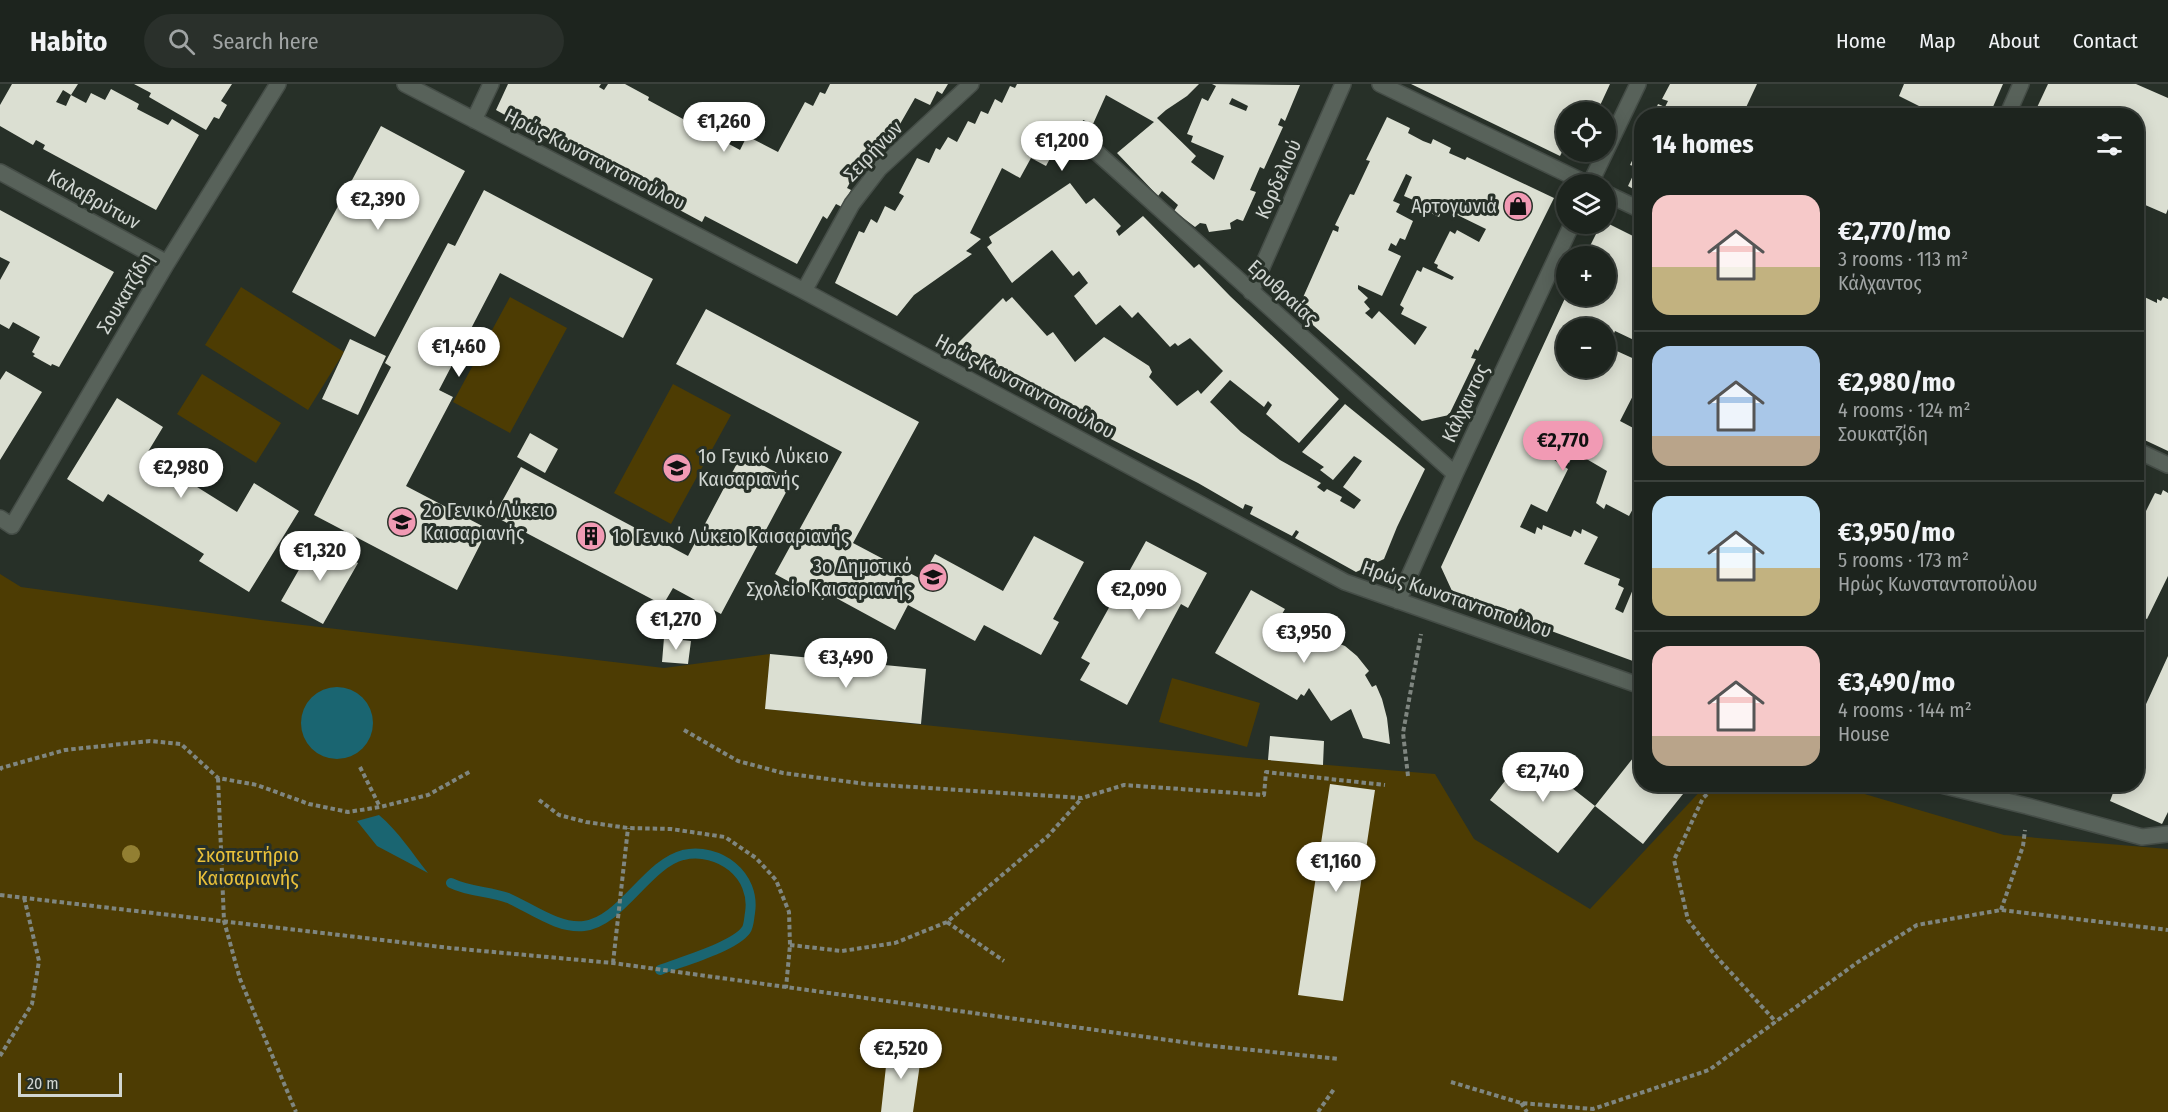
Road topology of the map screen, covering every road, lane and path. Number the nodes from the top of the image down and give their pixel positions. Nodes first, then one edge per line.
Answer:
1 (278, 84) edge
2 (405, 84) edge
3 (491, 84) edge
4 (970, 84) edge
5 (1343, 84) edge
6 (1380, 84) edge
7 (1638, 84) edge
8 (2021, 84) edge
9 (2010, 108) edge
10 (474, 120) junction
11 (1083, 140) dead end
12 (0, 172) edge
13 (1568, 174) edge
14 (1594, 174) edge
15 (1616, 198) edge
16 (1634, 207) edge
17 (1567, 234) edge
18 (167, 263) junction
19 (804, 291) junction
20 (1251, 292) junction
21 (2144, 454) edge
22 (2168, 465) edge
23 (1455, 474) junction
24 (6, 522) edge
25 (1398, 601) junction
26 (1426, 609) junction
27 (1634, 683) edge
28 (684, 730) dead end
29 (360, 767) dead end
30 (0, 768) edge
31 (471, 771) dead end
32 (1408, 776) dead end
33 (218, 778) junction
34 (1385, 784) dead end
35 (1709, 792) edge
36 (1967, 792) edge
37 (1082, 798) junction
38 (539, 800) dead end
39 (380, 807) junction
40 (2026, 817) junction
41 (628, 828) junction
42 (2168, 834) edge
43 (0, 895) edge
44 (24, 897) junction
45 (2001, 910) junction
46 (224, 921) junction
47 (947, 922) junction
48 (2168, 930) edge
49 (790, 945) junction
50 (1004, 961) dead end
51 (613, 963) junction
52 (786, 988) junction
53 (1776, 1022) junction
54 (0, 1056) edge
55 (1339, 1059) dead end
56 (1451, 1082) dead end
57 (1334, 1089) dead end
58 (1521, 1103) junction
59 (296, 1112) edge
60 (1318, 1112) edge
61 (1527, 1112) edge

1 - 18 street, Σουκατζίδη
2 - 10 street, Ηρώς Κωνσταντοπούλου
3 - 10 street
4 - 19 street, Σειρήνων
5 - 20 street, Κορδελιού
6 - 13 street
7 - 14 street
8 - 9 street
10 - 19 street, Ηρώς Κωνσταντοπούλου
11 - 20 street, Ερυθραίας
12 - 18 street, Καλαβρύτων
15 - 16 street
17 - 23 street, Κάλχαντος
18 - 24 street, Σουκατζίδη
19 - 25 street, Ηρώς Κωνσταντοπούλου
20 - 23 street, Ερυθραίας
21 - 22 street
23 - 25 street, Κάλχαντος
25 - 26 street, Ηρώς Κωνσταντοπούλου
26 - 27 street, Ηρώς Κωνσταντοπούλου
26 - 32 path
28 - 37 path
29 - 39 path
30 - 33 path
31 - 39 path
33 - 39 path
33 - 46 path
34 - 37 path
35 - 53 path
36 - 40 street
37 - 47 path
38 - 41 path
40 - 42 street
40 - 45 path
41 - 49 path
41 - 51 path
43 - 44 path
44 - 46 path
44 - 54 path
45 - 48 path
45 - 53 path
46 - 51 path
46 - 59 path
47 - 49 path
47 - 50 path
49 - 52 path
51 - 52 path
52 - 55 path
53 - 58 path
56 - 58 path
57 - 60 path
58 - 61 path

